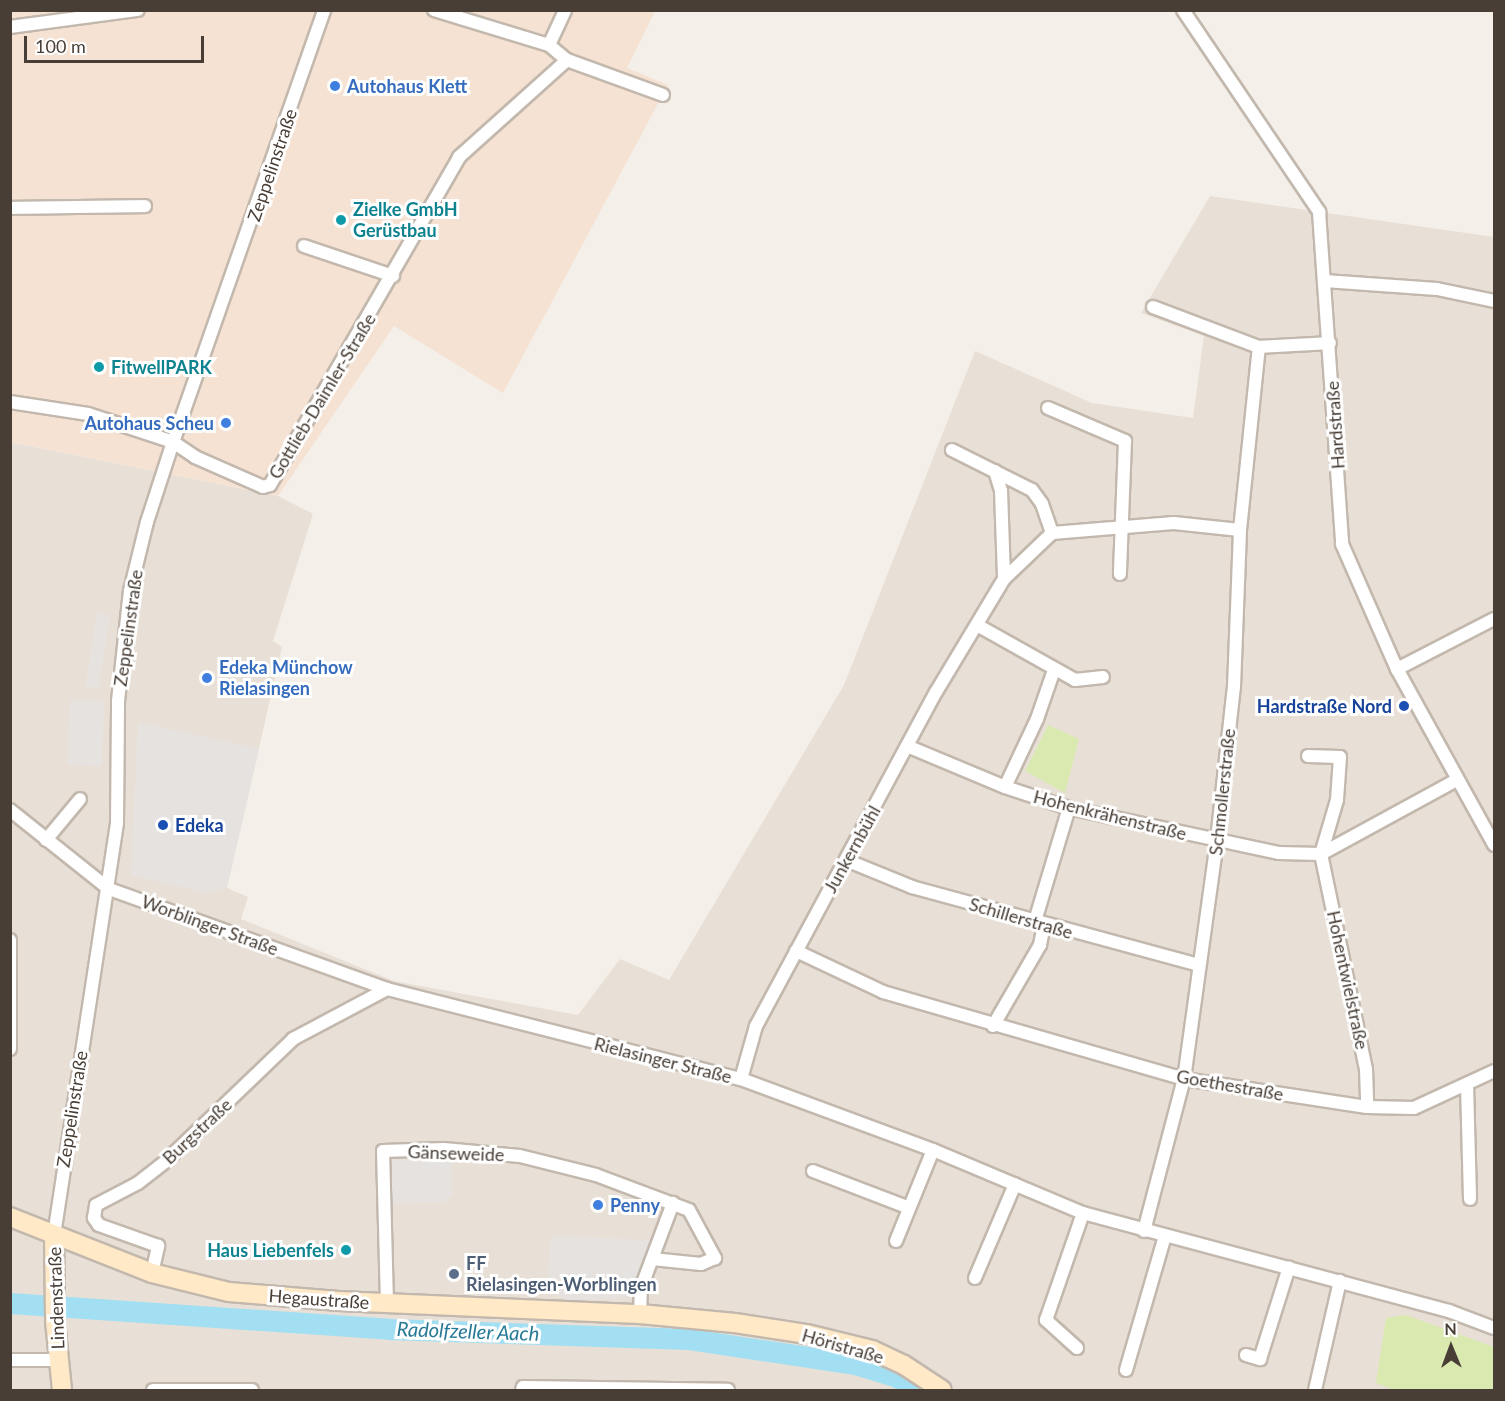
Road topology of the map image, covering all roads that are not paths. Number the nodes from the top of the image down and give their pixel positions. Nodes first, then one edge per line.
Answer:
1 (138, 10) edge
2 (324, 10) edge
3 (434, 10) edge
4 (565, 10) edge
5 (1183, 10) edge
6 (10, 27) edge
7 (549, 45) junction
8 (567, 60) junction
9 (663, 95) dead end
10 (145, 206) dead end
11 (10, 208) edge
12 (304, 246) dead end
13 (393, 276) junction
14 (1325, 281) junction
15 (1494, 301) edge
16 (1153, 307) dead end
17 (1330, 343) junction
18 (1259, 347) junction
19 (10, 402) edge
20 (1048, 408) dead end
21 (173, 442) junction
22 (952, 450) dead end
23 (995, 471) junction
24 (1121, 524) junction
25 (1240, 530) junction
26 (1052, 533) junction
27 (1120, 574) dead end
28 (1004, 579) junction
29 (1494, 619) edge
30 (977, 625) junction
31 (1054, 669) junction
32 (1397, 669) junction
33 (1103, 677) dead end
34 (908, 746) junction
35 (1308, 756) dead end
36 (1457, 780) junction
37 (1005, 788) junction
38 (80, 799) dead end
39 (1070, 808) junction
40 (10, 810) edge
41 (45, 840) junction
42 (1218, 840) junction
43 (1494, 845) edge
44 (1322, 854) junction
45 (846, 860) junction
46 (109, 889) junction
47 (1040, 923) junction
48 (10, 940) edge
49 (796, 951) junction
50 (1199, 965) junction
51 (387, 989) junction
52 (993, 1026) junction
53 (10, 1049) edge
54 (1494, 1071) edge
55 (741, 1079) junction
56 (1184, 1079) junction
57 (1467, 1084) junction
58 (1367, 1107) junction
59 (933, 1150) junction
60 (813, 1171) dead end
61 (1015, 1184) junction
62 (1470, 1199) dead end
63 (673, 1203) junction
64 (907, 1207) junction
65 (1083, 1213) junction
66 (10, 1217) edge
67 (1144, 1231) junction
68 (54, 1235) junction
69 (1165, 1236) junction
70 (896, 1241) dead end
71 (652, 1259) junction
72 (1289, 1267) junction
73 (152, 1273) junction
74 (975, 1278) dead end
75 (1340, 1281) junction
76 (387, 1303) junction
77 (640, 1314) junction
78 (735, 1323) joint
79 (1494, 1328) edge
80 (1077, 1348) dead end
81 (1246, 1355) dead end
82 (10, 1360) edge
83 (59, 1360) junction
84 (1126, 1370) dead end
85 (62, 1390) edge
86 (153, 1390) edge
87 (252, 1390) edge
88 (522, 1390) edge
89 (728, 1390) edge
90 (942, 1390) edge
91 (1315, 1390) edge

1 - 6 street
2 - 21 street, Zeppelinstraße
3 - 7 street
4 - 7 street
5 - 14 street, Hardstraße
7 - 8 street
8 - 9 street
8 - 13 street, Gottlieb-Daimler-Straße
10 - 11 street
12 - 13 street
13 - 21 street, Gottlieb-Daimler-Straße
14 - 15 street
14 - 17 street, Hardstraße
16 - 18 street
17 - 18 street
17 - 32 street, Hardstraße
18 - 25 street, Schmollerstraße
19 - 21 street, Gottlieb-Daimler-Straße
20 - 24 street
21 - 46 street, Zeppelinstraße
22 - 23 street
23 - 26 street
23 - 28 street
24 - 25 street
24 - 26 street
24 - 27 street
25 - 42 street, Schmollerstraße
26 - 28 street, Junkernbühl
28 - 30 street, Junkernbühl
29 - 32 street
30 - 31 street
30 - 34 street, Junkernbühl
31 - 33 street
31 - 37 street
32 - 36 street, Hardstraße
34 - 37 street, Hohenkrähenstraße
34 - 45 street, Junkernbühl
35 - 44 street
36 - 43 street, Hardstraße
36 - 44 street, Hohenkrähenstraße
37 - 39 street, Hohenkrähenstraße
38 - 41 street
39 - 42 street, Hohenkrähenstraße
39 - 47 street
40 - 41 street, Worblinger Straße
41 - 46 street, Worblinger Straße
42 - 44 street, Hohenkrähenstraße
42 - 50 street, Schmollerstraße
44 - 58 street, Hohentwielstraße
45 - 47 street, Schillerstraße
45 - 49 street, Junkernbühl
46 - 51 street, Worblinger Straße
46 - 68 street, Zeppelinstraße
47 - 50 street, Schillerstraße
47 - 52 street
48 - 53 street
49 - 52 street, Goethestraße
49 - 55 street, Junkernbühl
50 - 56 street, Schmollerstraße
51 - 55 street, Rielasinger Straße
51 - 73 street, Burgstraße
52 - 56 street, Goethestraße
54 - 57 street, Goethestraße
55 - 59 street, Rielasinger Straße
56 - 58 street, Goethestraße
56 - 67 street, Schmollerstraße
57 - 58 street, Goethestraße
57 - 62 street
59 - 61 street, Rielasinger Straße
59 - 64 street
60 - 64 street
61 - 65 street, Rielasinger Straße
61 - 74 street
63 - 71 street
63 - 71 street, Gänseweide
63 - 76 street, Gänseweide
64 - 70 street
65 - 67 street, Rielasinger Straße
65 - 80 street
66 - 68 main road, Hegaustraße
67 - 69 street, Rielasinger Straße
68 - 73 main road, Hegaustraße
68 - 83 main road, Lindenstraße
69 - 72 street, Rielasinger Straße
69 - 84 street
71 - 77 street
72 - 75 street, Rielasinger Straße
72 - 81 street
73 - 76 main road, Hegaustraße
75 - 79 street, Rielasinger Straße
75 - 91 street
76 - 77 main road, Hegaustraße
77 - 78 main road, Hegaustraße
78 - 90 main road, Höristraße
82 - 83 street, Lindenstraße
83 - 85 main road, Lindenstraße
86 - 87 street
88 - 89 street

